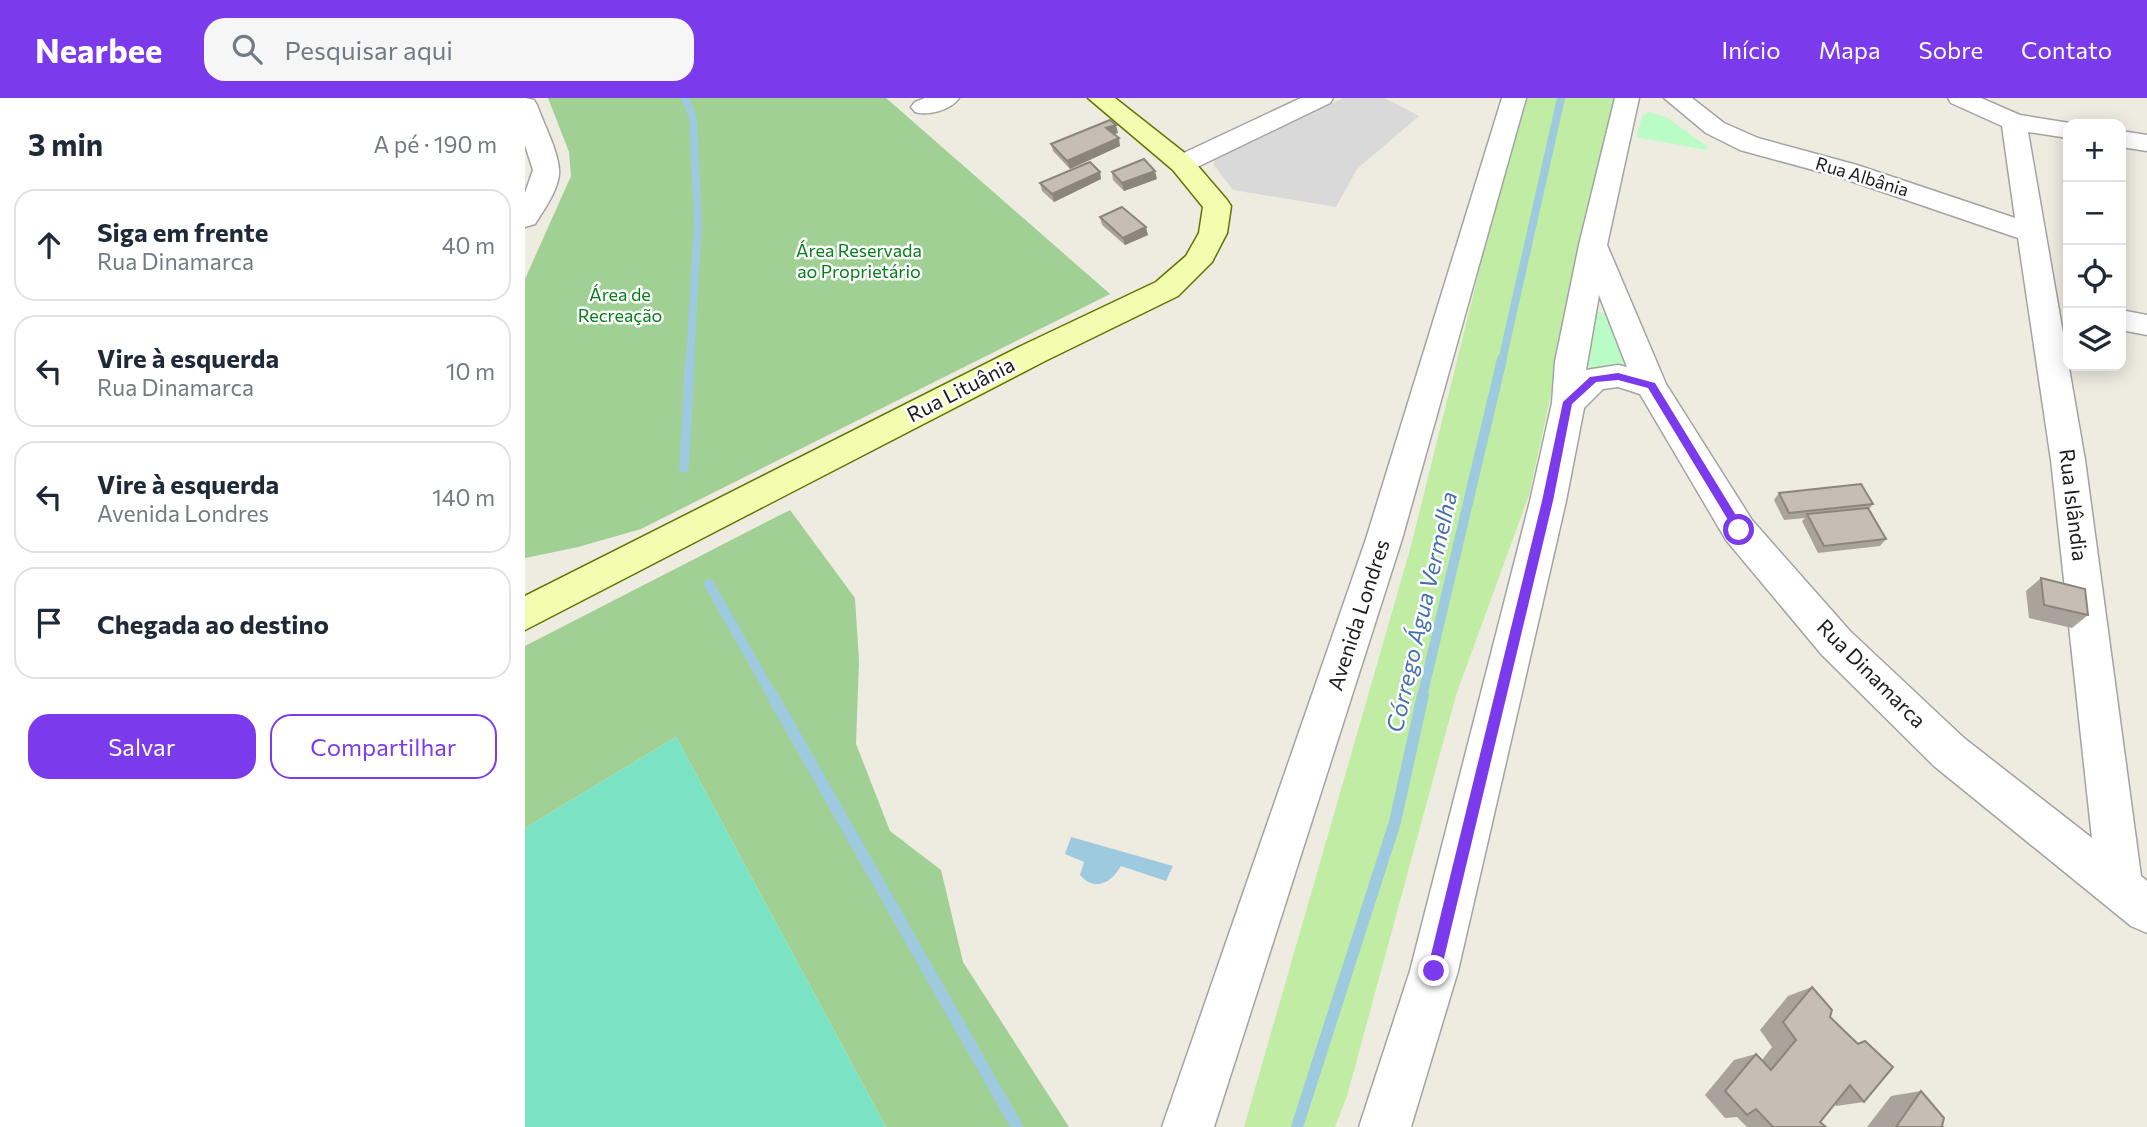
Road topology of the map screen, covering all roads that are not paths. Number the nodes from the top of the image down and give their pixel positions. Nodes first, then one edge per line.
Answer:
1 (1100, 98) edge
2 (1321, 98) edge
3 (1514, 98) edge
4 (1676, 98) edge
5 (1960, 98) edge
6 (525, 107) edge
7 (1623, 114) edge
8 (1699, 116) junction
9 (2014, 122) junction
10 (2063, 130) edge
11 (2126, 140) edge
12 (2147, 143) edge
13 (1182, 164) junction
14 (536, 172) edge
15 (525, 218) edge
16 (2031, 232) junction
17 (1593, 245) junction
18 (2056, 306) edge
19 (2126, 321) edge
20 (2147, 325) edge
21 (1651, 386) junction
22 (1567, 402) junction
23 (525, 614) edge
24 (2134, 900) edge
25 (1188, 1127) edge
26 (1385, 1127) edge

1 - 13 street, Rua Lituânia
2 - 13 street
3 - 25 street, Avenida Londres
4 - 8 street, Rua Albânia
5 - 9 street
6 - 14 street
7 - 8 street, Rua Albânia
7 - 17 street
8 - 16 street, Rua Albânia
9 - 10 street
9 - 16 street, Rua Islândia
11 - 12 street
13 - 23 street, Rua Lituânia
14 - 15 street
16 - 18 street, Rua Islândia
17 - 21 street, Rua Dinamarca
17 - 22 street
18 - 24 street, Rua Islândia
19 - 20 street
21 - 22 street
21 - 24 street, Rua Dinamarca
22 - 26 street

